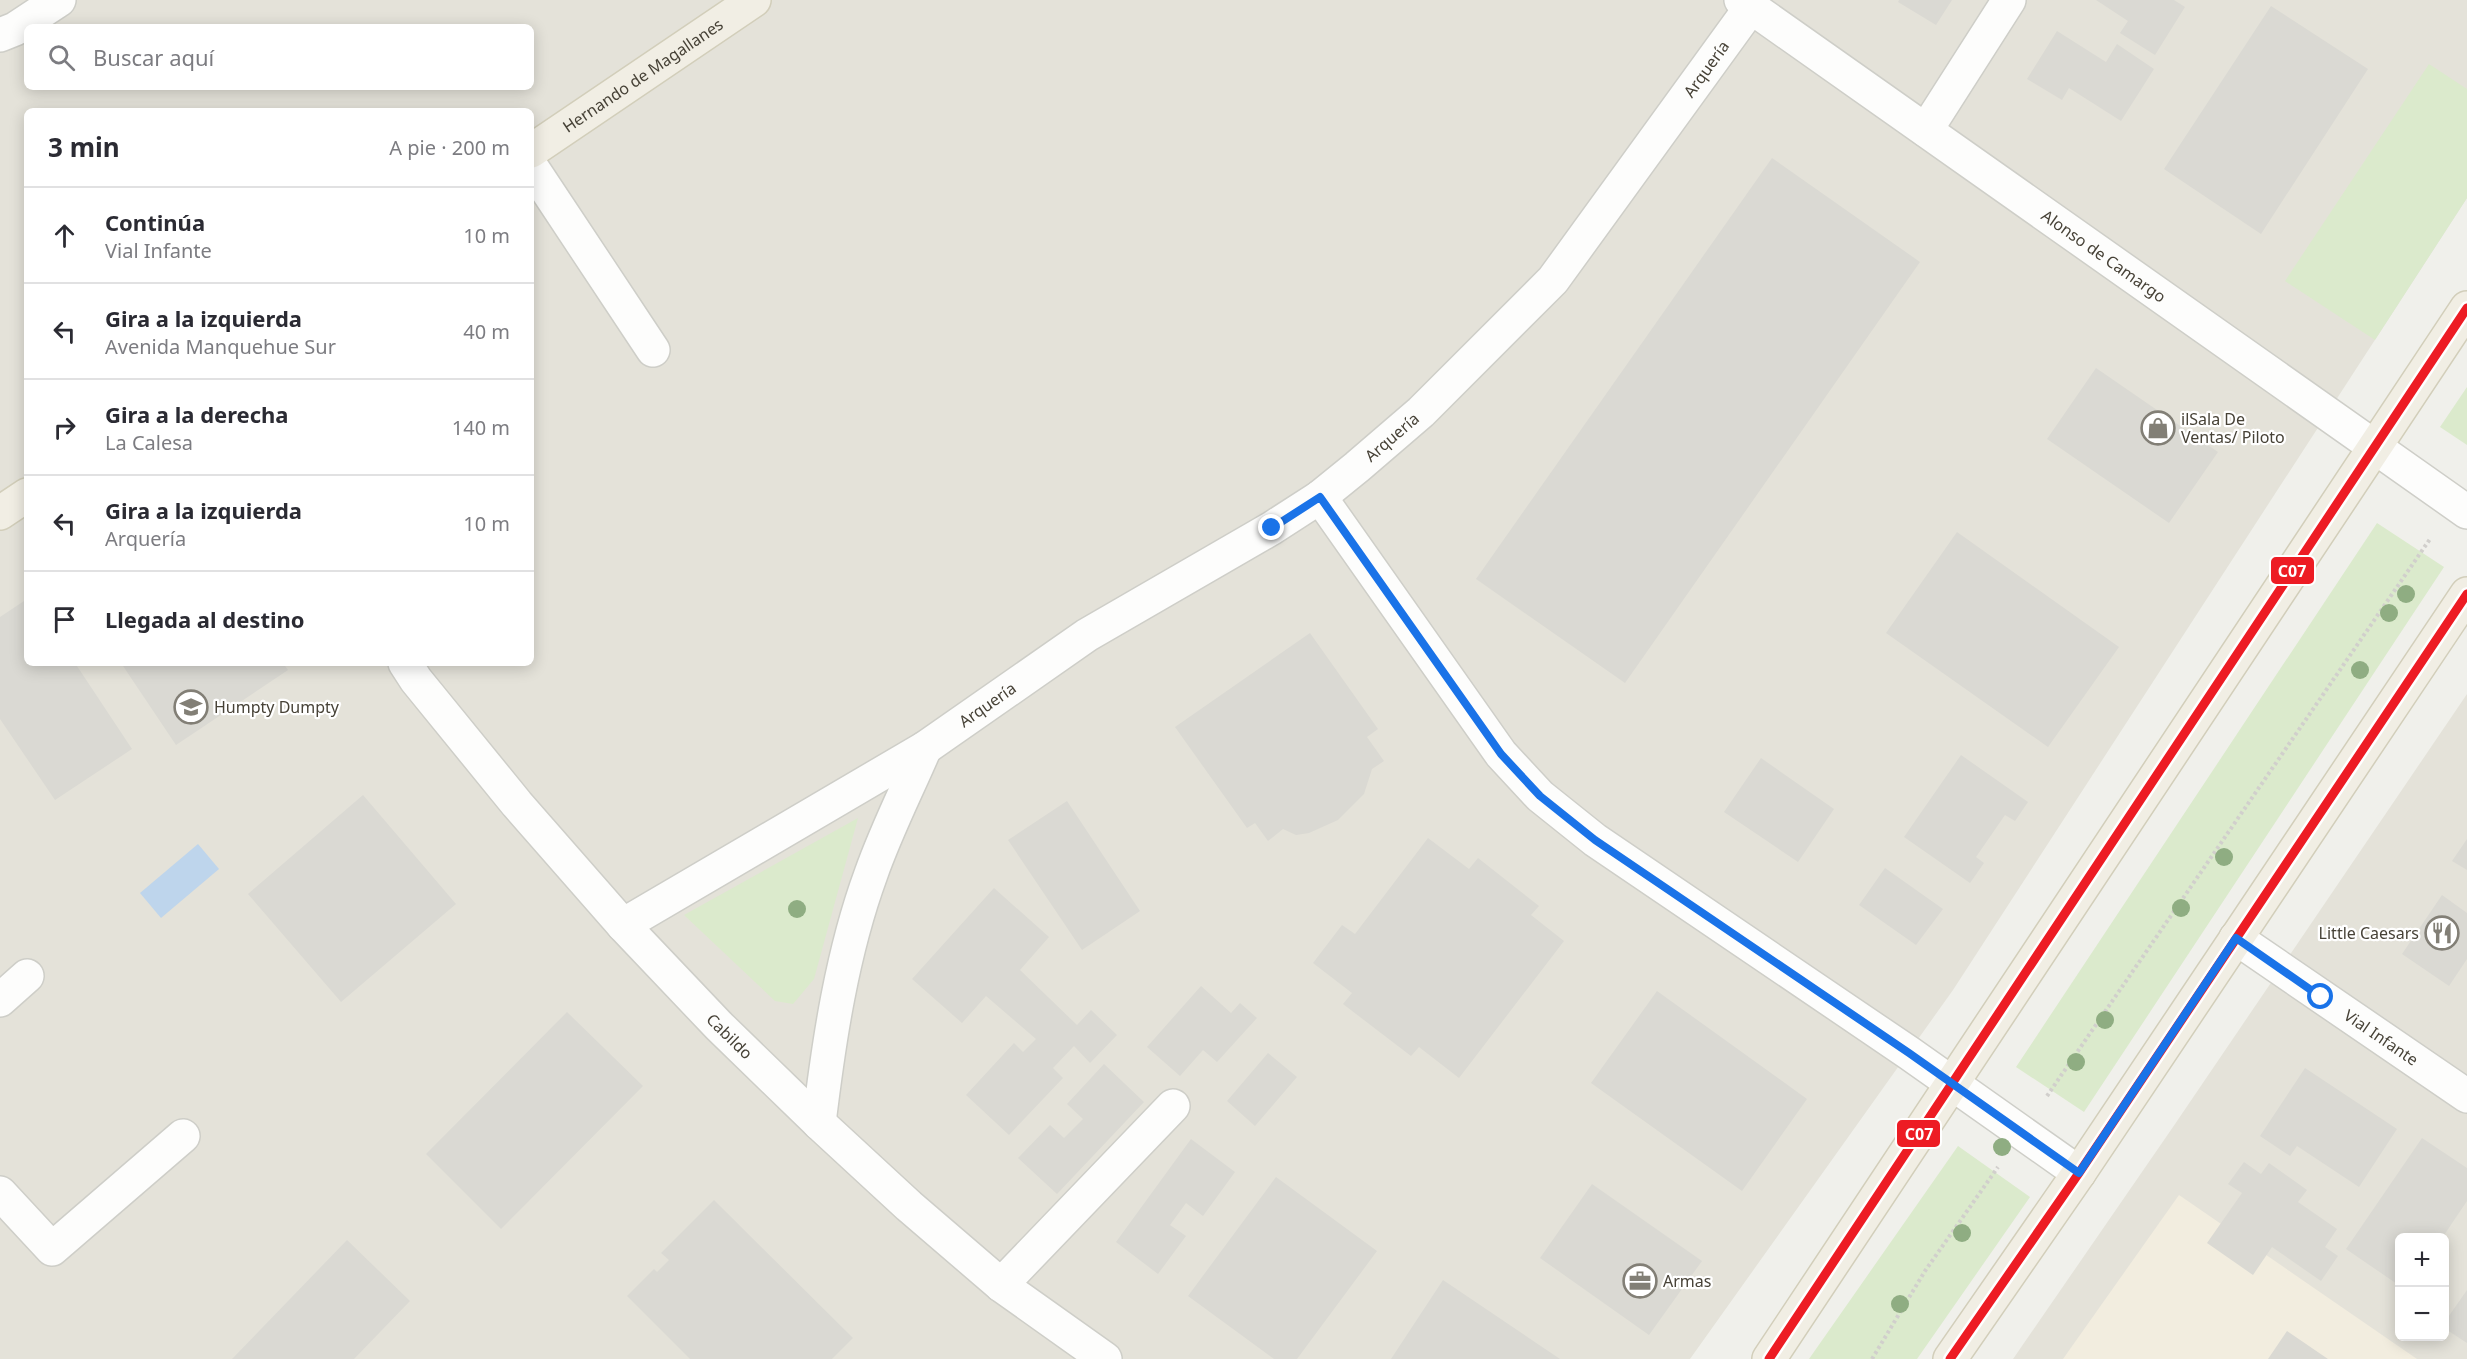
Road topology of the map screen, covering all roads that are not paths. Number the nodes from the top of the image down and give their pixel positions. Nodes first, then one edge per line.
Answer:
1 (59, 0) edge
2 (754, 0) edge
3 (2009, 0) edge
4 (1746, 4) edge
5 (0, 35) edge
6 (1926, 130) junction
7 (534, 149) edge
8 (534, 171) edge
9 (2467, 308) edge
10 (653, 351) dead end
11 (2374, 447) junction
12 (24, 497) edge
13 (1320, 497) junction
14 (2460, 507) edge
15 (0, 513) edge
16 (2467, 594) edge
17 (407, 666) edge
18 (925, 748) junction
19 (623, 925) junction
20 (2236, 938) junction
21 (27, 976) dead end
22 (0, 1000) edge
23 (1952, 1083) junction
24 (2467, 1096) edge
25 (1173, 1106) dead end
26 (819, 1123) junction
27 (183, 1136) dead end
28 (2079, 1173) junction
29 (0, 1193) edge
30 (1001, 1286) junction
31 (1105, 1359) edge
32 (1768, 1359) edge
33 (1950, 1359) edge

1 - 5 street
2 - 7 main road, Hernando de Magallanes
3 - 6 street
4 - 6 street, Alonso de Camargo
4 - 13 street, Arquería
6 - 11 street, Alonso de Camargo
8 - 10 street
9 - 11 main road
11 - 14 street, Alonso de Camargo
11 - 23 main road
12 - 15 main road
13 - 18 street, Arquería
13 - 23 street
16 - 20 main road
17 - 19 street, Cabildo
18 - 19 street, Arquería
18 - 26 street
19 - 26 street, Cabildo
20 - 24 street, Vial Infante
20 - 28 main road
21 - 22 street
23 - 28 street
23 - 32 main road
25 - 30 street
26 - 30 street, Cabildo
27 - 29 street
28 - 33 main road
30 - 31 street, Cabildo

